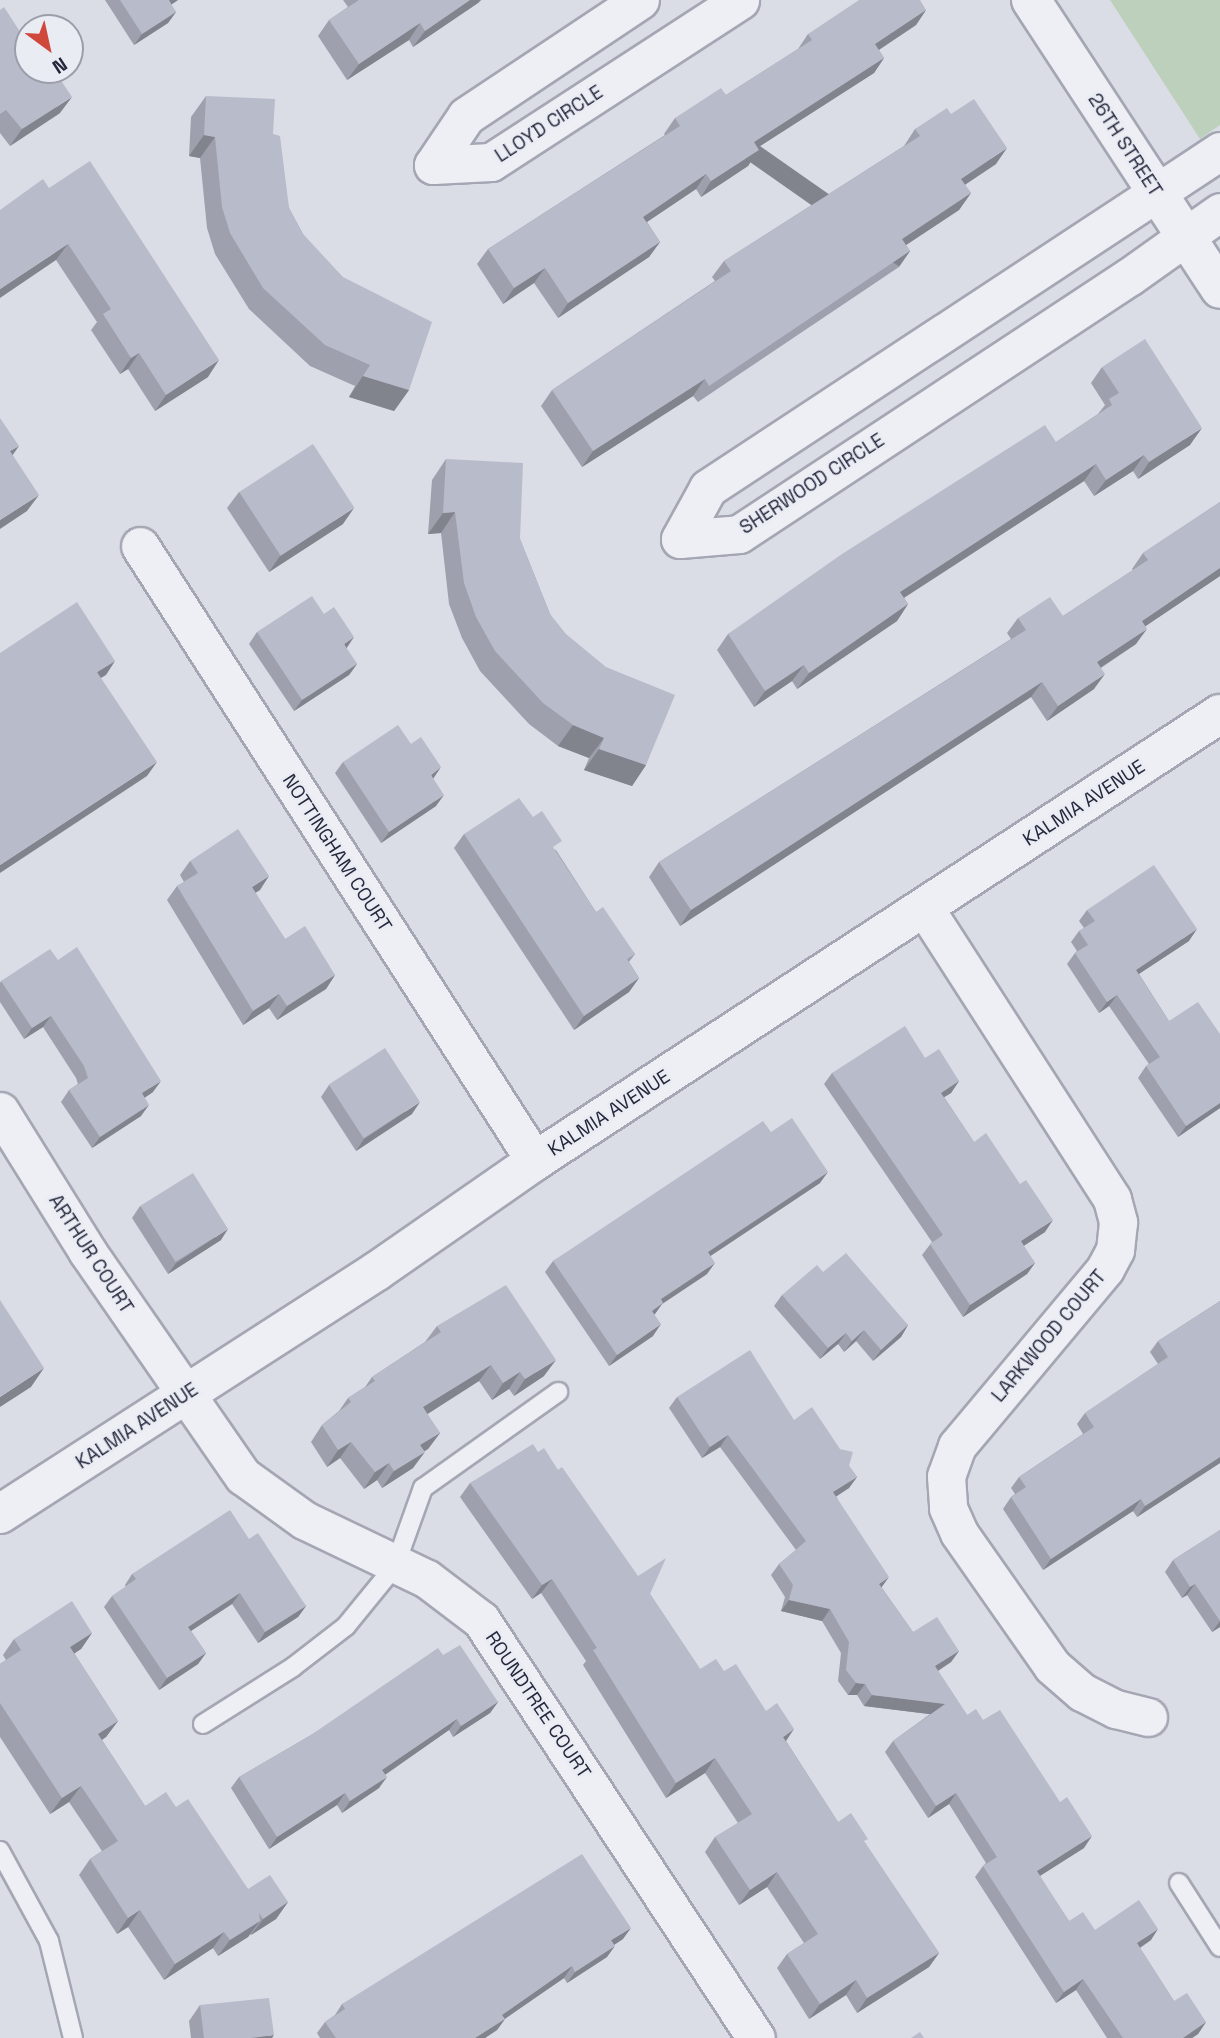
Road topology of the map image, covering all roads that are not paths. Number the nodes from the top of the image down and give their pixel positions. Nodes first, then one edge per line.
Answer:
1 (640, 0) edge
2 (740, 0) edge
3 (1031, 0) edge
4 (1220, 151) edge
5 (1156, 192) junction
6 (1220, 212) edge
7 (1185, 236) junction
8 (1220, 289) edge
9 (975, 311) junction
10 (1007, 358) junction
11 (140, 545) dead end
12 (1220, 714) edge
13 (924, 907) junction
14 (0, 1111) edge
15 (535, 1161) junction
16 (558, 1392) dead end
17 (184, 1396) junction
18 (0, 1514) edge
19 (396, 1566) junction
20 (1148, 1717) dead end
21 (203, 1724) dead end
22 (0, 1851) edge
23 (1179, 1883) dead end
24 (1220, 1947) edge
25 (73, 2038) edge
26 (756, 2038) edge

1 - 2 street, LLOYD CIRCLE
3 - 5 street, 26TH STREET
4 - 5 street
5 - 7 street, 26TH STREET
5 - 9 street, SHERWOOD CIRCLE
6 - 7 street
7 - 8 street, 26TH STREET
7 - 10 street, SHERWOOD CIRCLE
9 - 10 street
9 - 10 street, SHERWOOD CIRCLE
11 - 15 street, NOTTINGHAM COURT
12 - 13 street, KALMIA AVENUE
13 - 15 street, KALMIA AVENUE
13 - 20 street, LARKWOOD COURT
14 - 17 street, ARTHUR COURT
15 - 17 street, KALMIA AVENUE
16 - 19 lane
17 - 18 street, KALMIA AVENUE
17 - 19 street, ROUNDTREE COURT
19 - 21 lane
19 - 26 street, ROUNDTREE COURT
22 - 25 lane
23 - 24 lane

